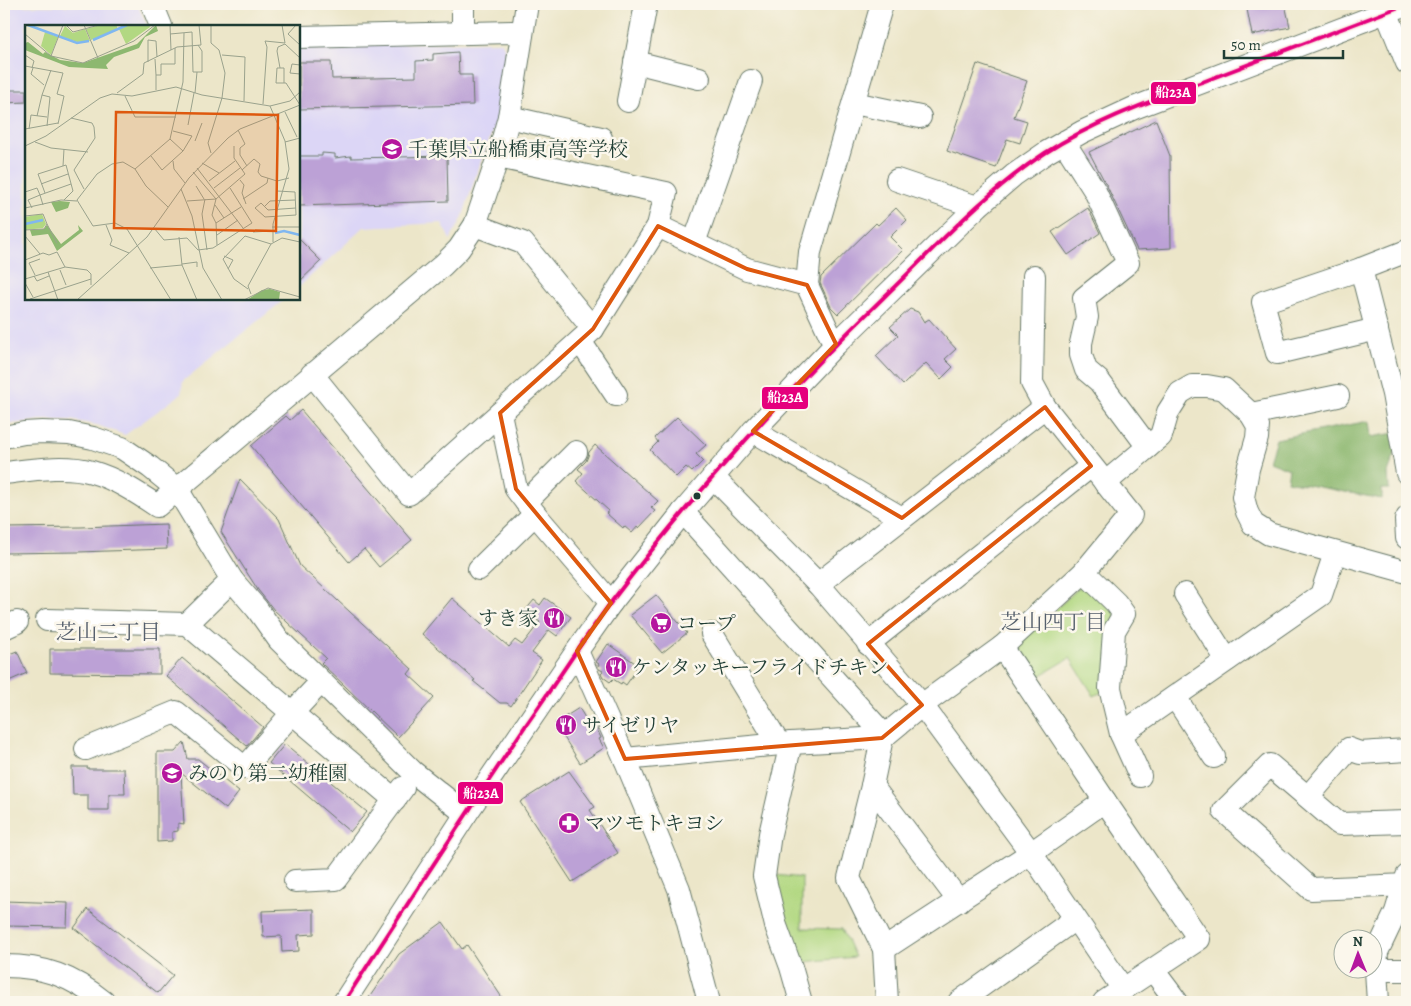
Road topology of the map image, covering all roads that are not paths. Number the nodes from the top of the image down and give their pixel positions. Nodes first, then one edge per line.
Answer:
1 (152, 4) edge
2 (463, 4) edge
3 (527, 4) edge
4 (646, 4) edge
5 (882, 4) edge
6 (1407, 4) edge
7 (1385, 8) edge
8 (161, 25) edge
9 (463, 33) junction
10 (522, 34) junction
11 (300, 37) edge
12 (635, 62) junction
13 (1407, 63) edge
14 (699, 78) dead end
15 (751, 81) dead end
16 (628, 100) dead end
17 (854, 103) junction
18 (509, 117) junction
19 (920, 117) dead end
20 (601, 138) dead end
21 (1064, 142) junction
22 (498, 157) junction
23 (897, 180) dead end
24 (978, 207) junction
25 (476, 225) junction
26 (658, 226) junction
27 (694, 243) junction
28 (1407, 251) edge
29 (1361, 269) junction
30 (1034, 276) dead end
31 (807, 285) junction
32 (1377, 329) junction
33 (586, 335) junction
34 (836, 344) junction
35 (312, 374) junction
36 (1400, 392) edge
37 (616, 395) dead end
38 (1338, 396) dead end
39 (1045, 407) junction
40 (500, 414) junction
41 (1252, 414) junction
42 (753, 431) junction
43 (4, 437) edge
44 (1148, 447) junction
45 (576, 452) dead end
46 (1091, 466) junction
47 (4, 473) edge
48 (1407, 474) edge
49 (714, 477) junction
50 (1105, 483) junction
51 (177, 490) junction
52 (530, 508) junction
53 (683, 512) junction
54 (902, 518) junction
55 (1407, 518) edge
56 (1407, 538) edge
57 (1335, 553) junction
58 (479, 569) dead end
59 (1084, 572) junction
60 (1407, 572) edge
61 (232, 580) junction
62 (818, 584) junction
63 (1185, 594) dead end
64 (611, 603) junction
65 (47, 620) dead end
66 (186, 624) junction
67 (712, 634) dead end
68 (868, 644) junction
69 (1002, 647) junction
70 (577, 652) junction
71 (1227, 660) junction
72 (321, 682) junction
73 (1175, 697) junction
74 (922, 705) junction
75 (292, 713) junction
76 (1121, 734) junction
77 (884, 737) junction
78 (785, 743) junction
79 (86, 749) dead end
80 (1407, 750) edge
81 (1214, 757) dead end
82 (625, 758) junction
83 (413, 772) junction
84 (1140, 776) dead end
85 (872, 786) junction
86 (1308, 797) junction
87 (394, 800) junction
88 (1105, 801) junction
89 (466, 814) junction
90 (1407, 822) edge
91 (1031, 853) junction
92 (295, 881) dead end
93 (1406, 882) edge
94 (959, 901) junction
95 (1076, 919) junction
96 (1384, 937) edge
97 (884, 949) junction
98 (4, 966) edge
99 (1153, 970) junction
100 (1384, 970) edge
101 (1407, 970) edge
102 (1376, 978) edge
103 (1123, 990) junction
104 (348, 1000) edge
105 (104, 1002) edge
106 (709, 1002) edge
107 (801, 1002) edge
108 (887, 1002) edge
109 (959, 1002) edge
110 (1104, 1002) edge
111 (1177, 1002) edge
112 (1378, 1002) edge

1 - 8 street
2 - 9 street
3 - 10 street
4 - 12 street
5 - 17 street
6 - 7 street
7 - 13 street
7 - 21 street
9 - 10 street
9 - 11 street
10 - 18 street
12 - 14 street
12 - 16 street
15 - 27 street
17 - 19 street
17 - 31 street
18 - 20 street
18 - 22 street
21 - 24 street
21 - 44 street
22 - 25 street
22 - 26 street
23 - 24 street
24 - 34 street
25 - 33 street
25 - 35 street
26 - 27 street
26 - 33 street
27 - 31 street
28 - 29 street
29 - 32 street
29 - 32 street
30 - 39 street
31 - 34 street
32 - 36 street
33 - 37 street
33 - 40 street
34 - 42 street
35 - 40 street
35 - 51 street
36 - 48 street
38 - 41 street
39 - 46 street
39 - 54 street
40 - 52 street
41 - 44 street
41 - 57 street
42 - 49 street
42 - 54 street
43 - 51 street
44 - 50 street
45 - 52 street
46 - 50 street
46 - 68 street
47 - 51 street
49 - 53 street
49 - 62 street
50 - 59 street
51 - 61 street
52 - 58 street
52 - 64 street
53 - 64 street
53 - 77 street
54 - 62 street
55 - 56 street
57 - 60 street
57 - 71 street
59 - 69 street
59 - 76 street
61 - 66 street
61 - 72 street
62 - 68 street
63 - 71 street
64 - 70 street
65 - 66 street
66 - 75 street
67 - 78 street
68 - 74 street
69 - 74 street
69 - 88 street
70 - 82 street
70 - 89 street
71 - 73 street
72 - 75 street
72 - 83 street
73 - 76 street
73 - 81 street
74 - 77 street
74 - 91 street
75 - 79 street
75 - 87 street
76 - 84 street
77 - 78 street
77 - 85 street
78 - 82 street
78 - 107 street
80 - 86 street
82 - 106 street
83 - 87 street
83 - 89 street
85 - 94 street
85 - 97 street
86 - 90 street
86 - 93 street
87 - 92 street
88 - 91 street
88 - 99 street
89 - 104 street
91 - 94 street
91 - 95 street
93 - 96 street
94 - 97 street
95 - 103 street
95 - 109 street
97 - 108 street
98 - 105 street
99 - 103 street
99 - 111 street
100 - 101 street
102 - 112 street
103 - 110 street

